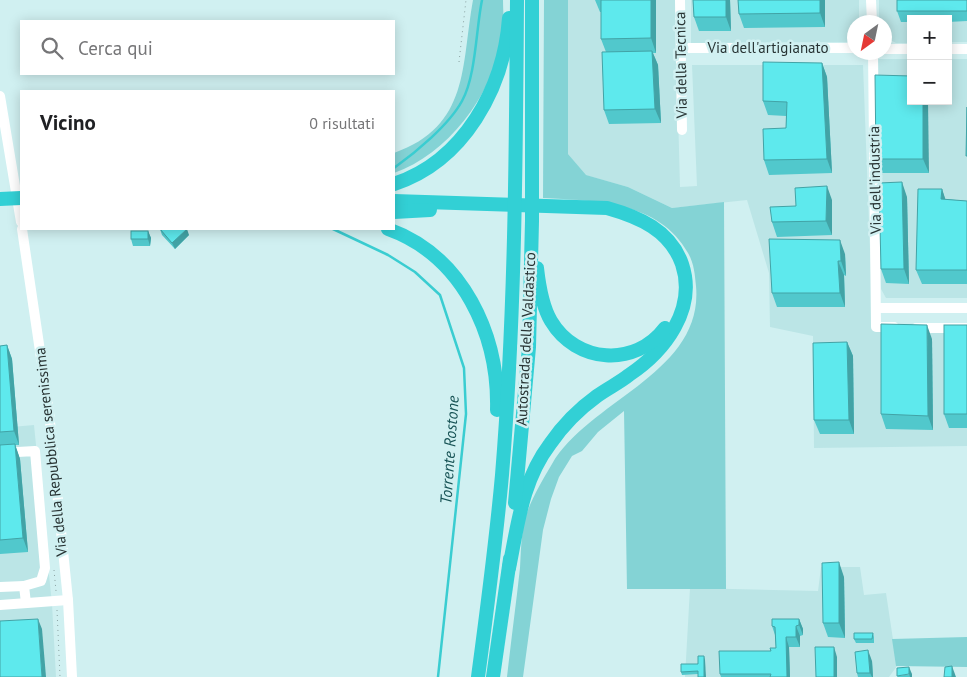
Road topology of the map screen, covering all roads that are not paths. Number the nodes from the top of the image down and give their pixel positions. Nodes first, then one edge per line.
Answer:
1 (510, 0) edge
2 (518, 0) edge
3 (532, 0) edge
4 (680, 0) edge
5 (871, 0) edge
6 (872, 15) edge
7 (681, 48) junction
8 (847, 48) edge
9 (892, 48) edge
10 (907, 49) edge
11 (952, 49) edge
12 (967, 50) edge
13 (873, 60) edge
14 (0, 96) edge
15 (682, 130) dead end
16 (395, 184) edge
17 (20, 198) edge
18 (1, 199) edge
19 (395, 201) edge
20 (505, 207) junction
21 (395, 212) edge
22 (538, 212) junction
23 (20, 216) edge
24 (22, 230) edge
25 (390, 230) edge
26 (876, 308) junction
27 (898, 308) junction
28 (967, 308) edge
29 (898, 327) junction
30 (967, 328) edge
31 (0, 453) edge
32 (509, 568) junction
33 (492, 573) junction
34 (24, 586) junction
35 (0, 587) edge
36 (68, 600) junction
37 (26, 603) junction
38 (0, 604) edge
39 (72, 677) edge
40 (478, 677) edge
41 (493, 677) edge

1 - 16 highway
2 - 33 highway, Autostrada della Valdastico
3 - 22 highway, Autostrada della Valdastico
4 - 7 street, Via della Tecnica
5 - 6 street
7 - 8 street, Via dell'artigianato
7 - 15 street, Via della Tecnica
9 - 10 street
11 - 12 street
13 - 26 street, Via dell'industria
14 - 23 street
17 - 18 highway
19 - 20 highway
20 - 21 highway
20 - 22 highway
22 - 22 highway
22 - 32 highway, Autostrada della Valdastico
22 - 32 highway
24 - 36 street, Via della Repubblica serenissima
25 - 33 highway
26 - 27 street
26 - 29 street, Via dell'industria
27 - 28 street
27 - 29 street
29 - 30 street, Via dell'industria
31 - 34 street
32 - 41 highway, Autostrada della Valdastico
33 - 40 highway, Autostrada della Valdastico
34 - 35 street
34 - 37 street
36 - 37 street
36 - 39 street, Via della Repubblica serenissima
37 - 38 street

